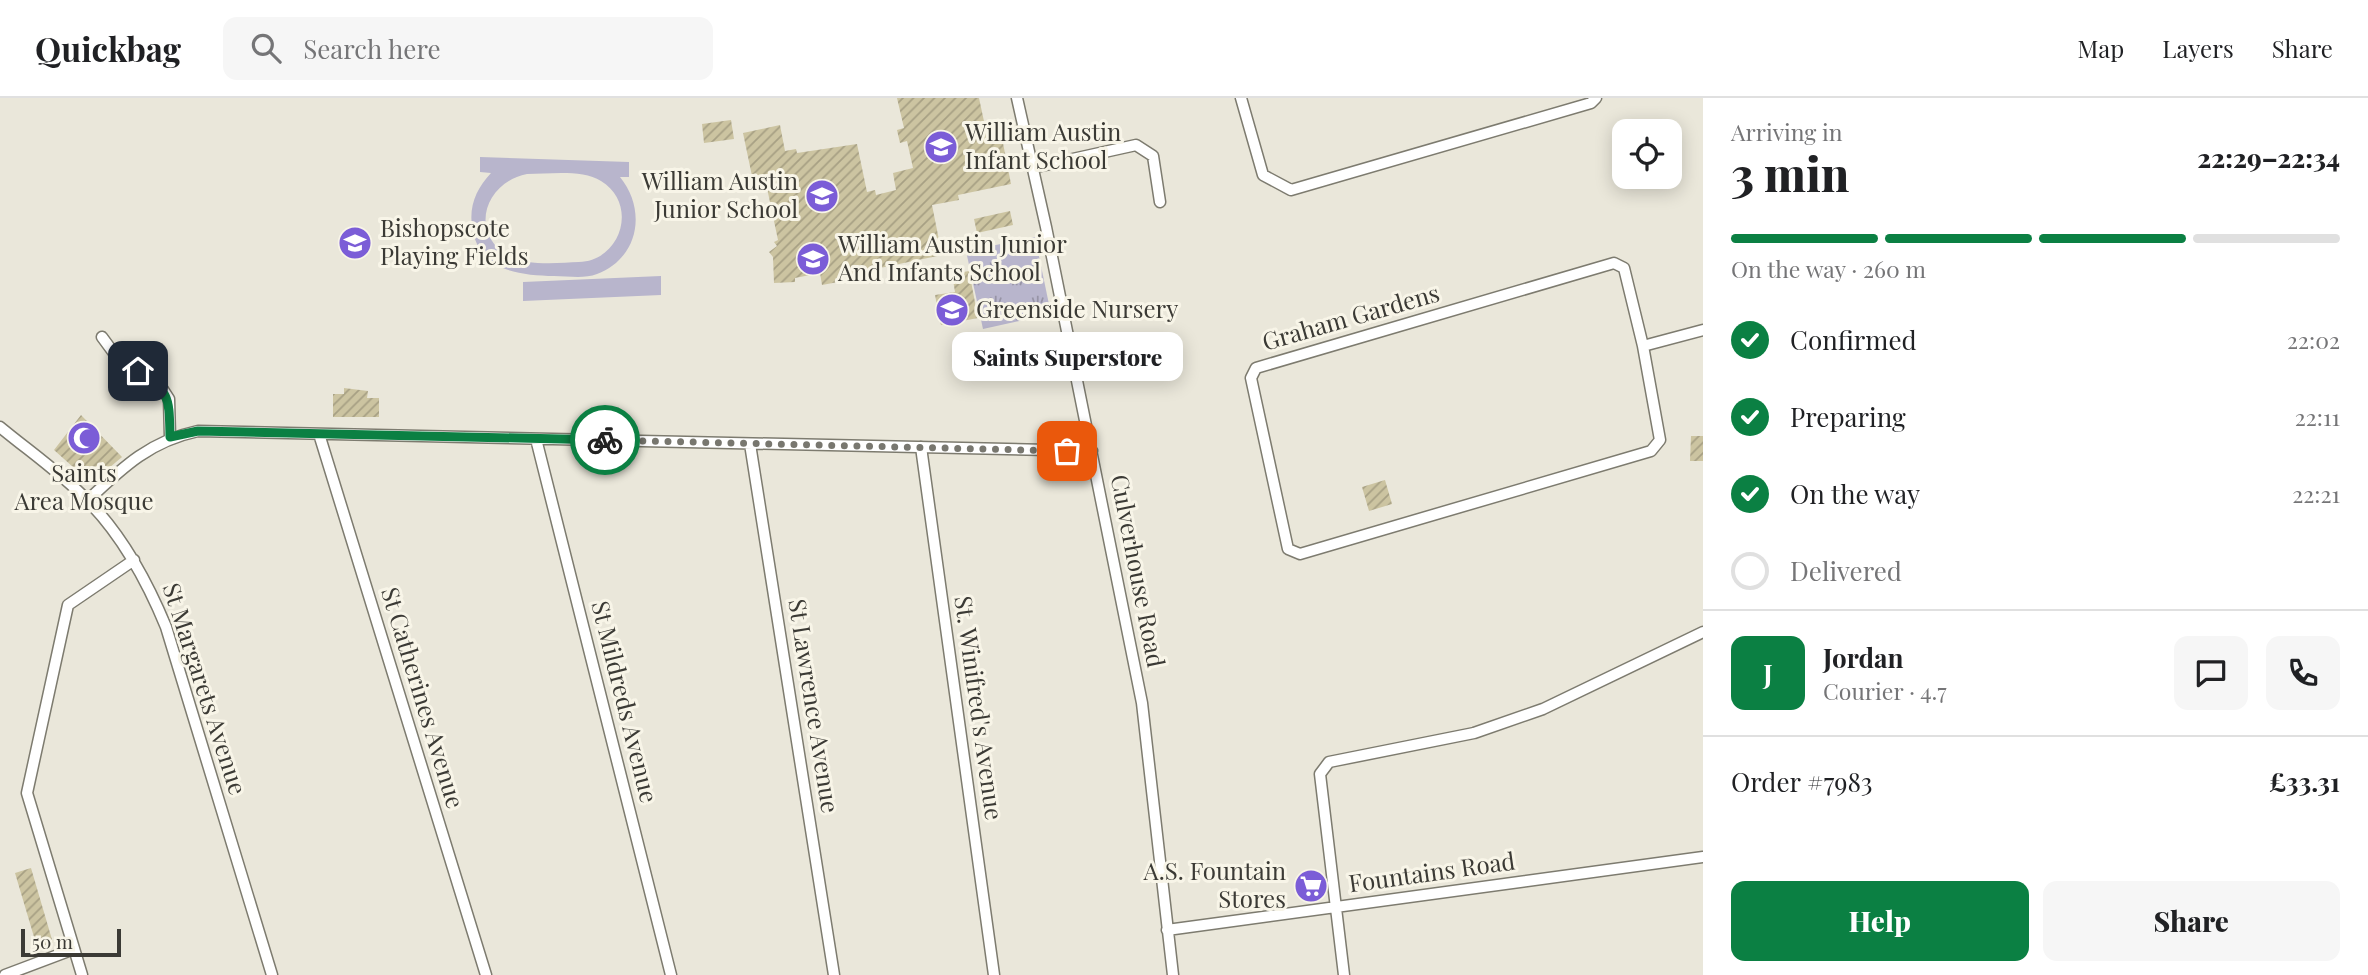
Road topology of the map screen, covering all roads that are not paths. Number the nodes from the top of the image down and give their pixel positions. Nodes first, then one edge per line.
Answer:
1 (1017, 98) edge
2 (1241, 98) edge
3 (1596, 98) edge
4 (1032, 168) junction
5 (1160, 202) dead end
6 (1703, 330) edge
7 (102, 337) dead end
8 (1643, 346) junction
9 (0, 427) edge
10 (318, 434) junction
11 (170, 437) junction
12 (536, 439) junction
13 (750, 444) junction
14 (921, 447) junction
15 (1092, 452) junction
16 (88, 500) junction
17 (134, 560) junction
18 (1703, 632) edge
19 (1703, 857) edge
20 (1335, 908) junction
21 (1167, 930) junction
22 (74, 948) junction
23 (5, 975) edge
24 (82, 975) edge
25 (272, 975) edge
26 (486, 975) edge
27 (671, 975) edge
28 (834, 975) edge
29 (994, 975) edge
30 (1173, 975) edge
31 (1344, 975) edge

1 - 4 street, Culverhouse Road
2 - 3 street
4 - 5 street
4 - 15 street, Culverhouse Road
6 - 8 street
7 - 11 street
8 - 8 street, Graham Gardens
9 - 16 street, St Margarets Avenue
10 - 11 street
10 - 12 street
10 - 26 street, St Catherines Avenue
11 - 16 street
12 - 13 street
12 - 27 street, St Mildreds Avenue
13 - 14 street
13 - 28 street, St Lawrence Avenue
14 - 15 street
14 - 29 street, St. Winifred's Avenue
15 - 21 street, Culverhouse Road
16 - 17 street, St Margarets Avenue
17 - 22 street
17 - 25 street, St Margarets Avenue
18 - 20 street
19 - 20 street, Fountains Road
20 - 21 street, Fountains Road
20 - 31 street
21 - 30 street, Culverhouse Road
22 - 23 street
22 - 24 street

